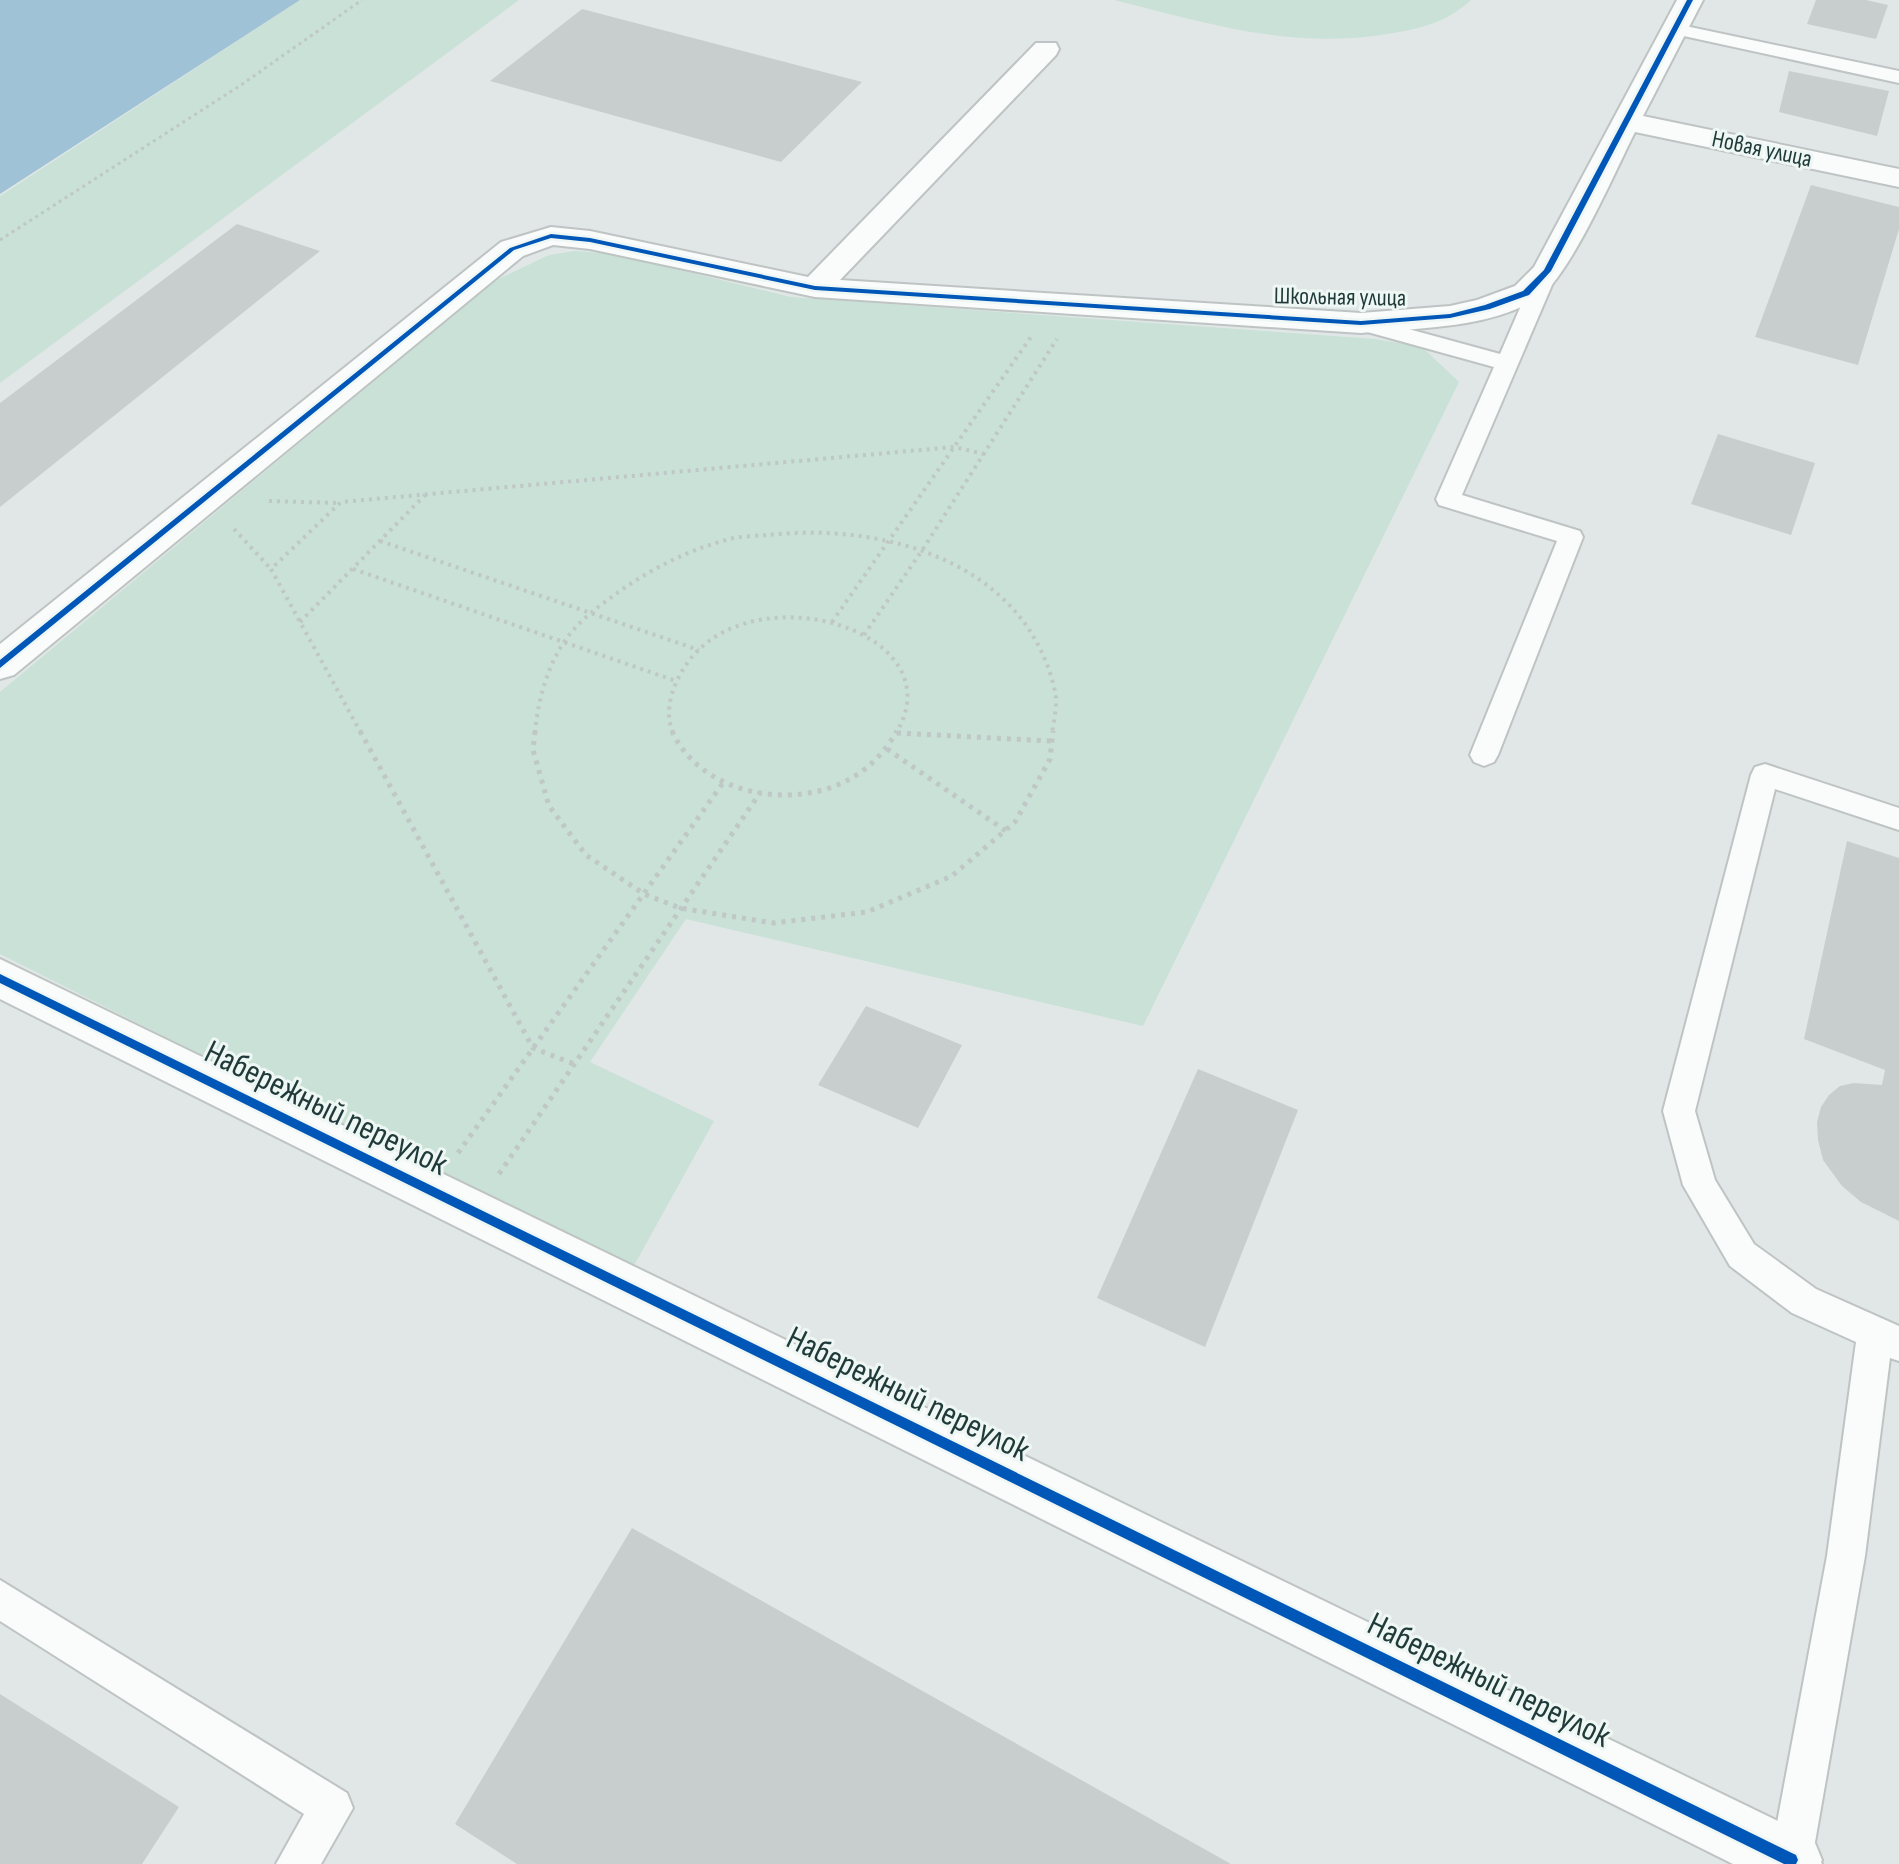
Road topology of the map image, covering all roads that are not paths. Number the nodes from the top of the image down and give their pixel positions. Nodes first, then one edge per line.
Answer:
1 (1690, 0) edge
2 (1676, 29) junction
3 (1046, 49) dead end
4 (1899, 77) edge
5 (1624, 121) junction
6 (1899, 178) edge
7 (1547, 271) junction
8 (815, 288) junction
9 (1361, 323) junction
10 (1509, 364) junction
11 (1, 663) edge
12 (1484, 755) dead end
13 (1899, 819) edge
14 (0, 978) edge
15 (1887, 1340) edge
16 (0, 1599) edge
17 (1796, 1862) edge
18 (297, 1864) edge

1 - 2 street, Школьная улица
2 - 4 lane
2 - 5 street, Школьная улица
3 - 8 street
5 - 6 street, Новая улица
5 - 7 street, Школьная улица
7 - 9 street, Школьная улица
7 - 10 lane
8 - 9 street, Школьная улица
8 - 11 street, Школьная улица
9 - 10 lane
10 - 12 lane
13 - 15 lane
14 - 17 street, Набережный переулок
15 - 17 lane
16 - 18 lane

